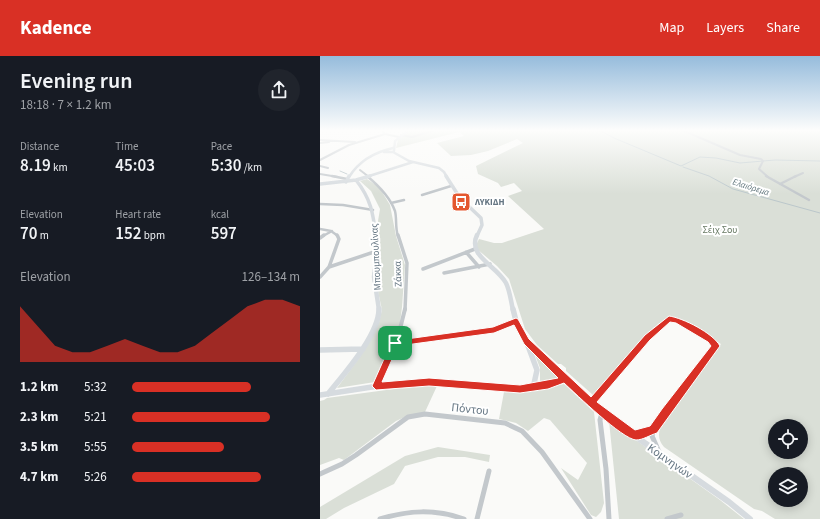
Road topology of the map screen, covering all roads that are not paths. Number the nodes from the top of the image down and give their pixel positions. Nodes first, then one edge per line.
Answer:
1 (337, 152) edge
2 (382, 152) edge
3 (382, 152) edge
4 (389, 152) edge
5 (396, 152) edge
6 (732, 152) edge
7 (398, 155) junction
8 (320, 160) edge
9 (413, 162) junction
10 (320, 166) edge
11 (328, 168) dead end
12 (360, 170) dead end
13 (803, 173) dead end
14 (320, 174) edge
15 (368, 178) junction
16 (346, 180) junction
17 (354, 181) junction
18 (320, 184) edge
19 (780, 184) junction
20 (451, 186) junction
21 (422, 195) dead end
22 (404, 200) dead end
23 (809, 200) dead end
24 (391, 203) junction
25 (320, 204) edge
26 (373, 210) junction
27 (320, 229) edge
28 (332, 231) junction
29 (320, 238) edge
30 (475, 249) junction
31 (377, 251) junction
32 (466, 252) junction
33 (490, 264) junction
34 (479, 267) junction
35 (329, 268) junction
36 (423, 269) dead end
37 (444, 273) dead end
38 (320, 277) edge
39 (516, 321) junction
40 (527, 341) junction
41 (395, 343) junction
42 (363, 349) junction
43 (320, 350) edge
44 (566, 379) junction
45 (376, 386) junction
46 (533, 388) junction
47 (328, 394) junction
48 (320, 395) edge
49 (591, 402) junction
50 (602, 413) junction
51 (653, 429) junction
52 (634, 435) junction
53 (660, 454) junction
54 (489, 471) dead end
55 (320, 474) edge
56 (681, 516) dead end
57 (380, 519) edge
58 (464, 519) edge
59 (477, 519) edge
60 (590, 519) edge
61 (609, 519) edge
62 (667, 519) edge
63 (750, 519) edge

1 - 8 street
2 - 16 street
3 - 17 street
4 - 7 street
5 - 7 street
6 - 19 street
7 - 9 street
9 - 15 street
9 - 20 street
10 - 11 street
12 - 15 street, Ζάκκα
13 - 19 street
14 - 16 street
15 - 17 street
15 - 24 street, Ζάκκα
16 - 17 street
16 - 18 street
17 - 26 street, Μπουμπουλίνας
19 - 23 street
20 - 21 street
20 - 30 street
22 - 24 street
24 - 41 street, Ζάκκα
25 - 26 street
26 - 31 street, Μπουμπουλίνας
27 - 28 street
28 - 29 street
28 - 35 street
30 - 32 street
30 - 33 street
31 - 35 street
31 - 42 street, Μπουμπουλίνας
32 - 34 street
32 - 36 street
33 - 34 street
33 - 39 street
34 - 37 street
35 - 38 street
39 - 40 street
39 - 41 street
40 - 44 street, Κομνηνών
40 - 46 street
41 - 45 street, Ζάκκα
42 - 43 street
42 - 47 street, Μπουμπουλίνας
44 - 46 street
44 - 49 street, Κομνηνών
45 - 46 street
45 - 47 street
47 - 48 street
49 - 50 street, Κομνηνών
49 - 51 street
50 - 52 street, Κομνηνών
50 - 61 street
51 - 52 street
51 - 53 street
52 - 53 street, Κομνηνών
53 - 63 street, Κομνηνών
54 - 59 street
55 - 60 street, Πόντου
56 - 62 street
57 - 58 street

